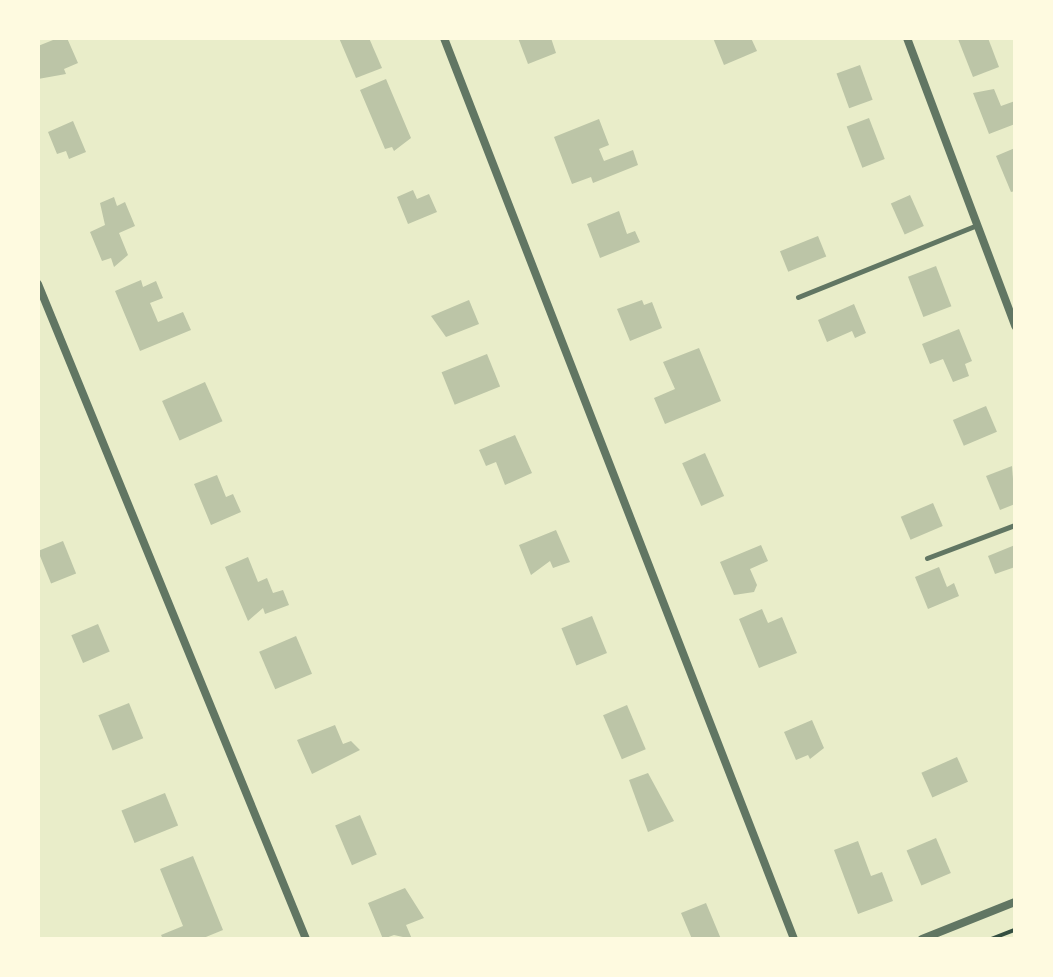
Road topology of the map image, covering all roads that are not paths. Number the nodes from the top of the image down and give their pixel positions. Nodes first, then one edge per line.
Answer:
1 (444, 38) edge
2 (907, 38) edge
3 (977, 225) junction
4 (38, 284) edge
5 (798, 297) dead end
6 (1015, 326) edge
7 (1015, 525) edge
8 (927, 558) dead end
9 (1015, 902) edge
10 (306, 939) edge
11 (794, 939) edge
12 (922, 939) edge

1 - 11 street
2 - 3 street
3 - 5 lane
3 - 6 street
4 - 10 street
7 - 8 lane
9 - 12 street

